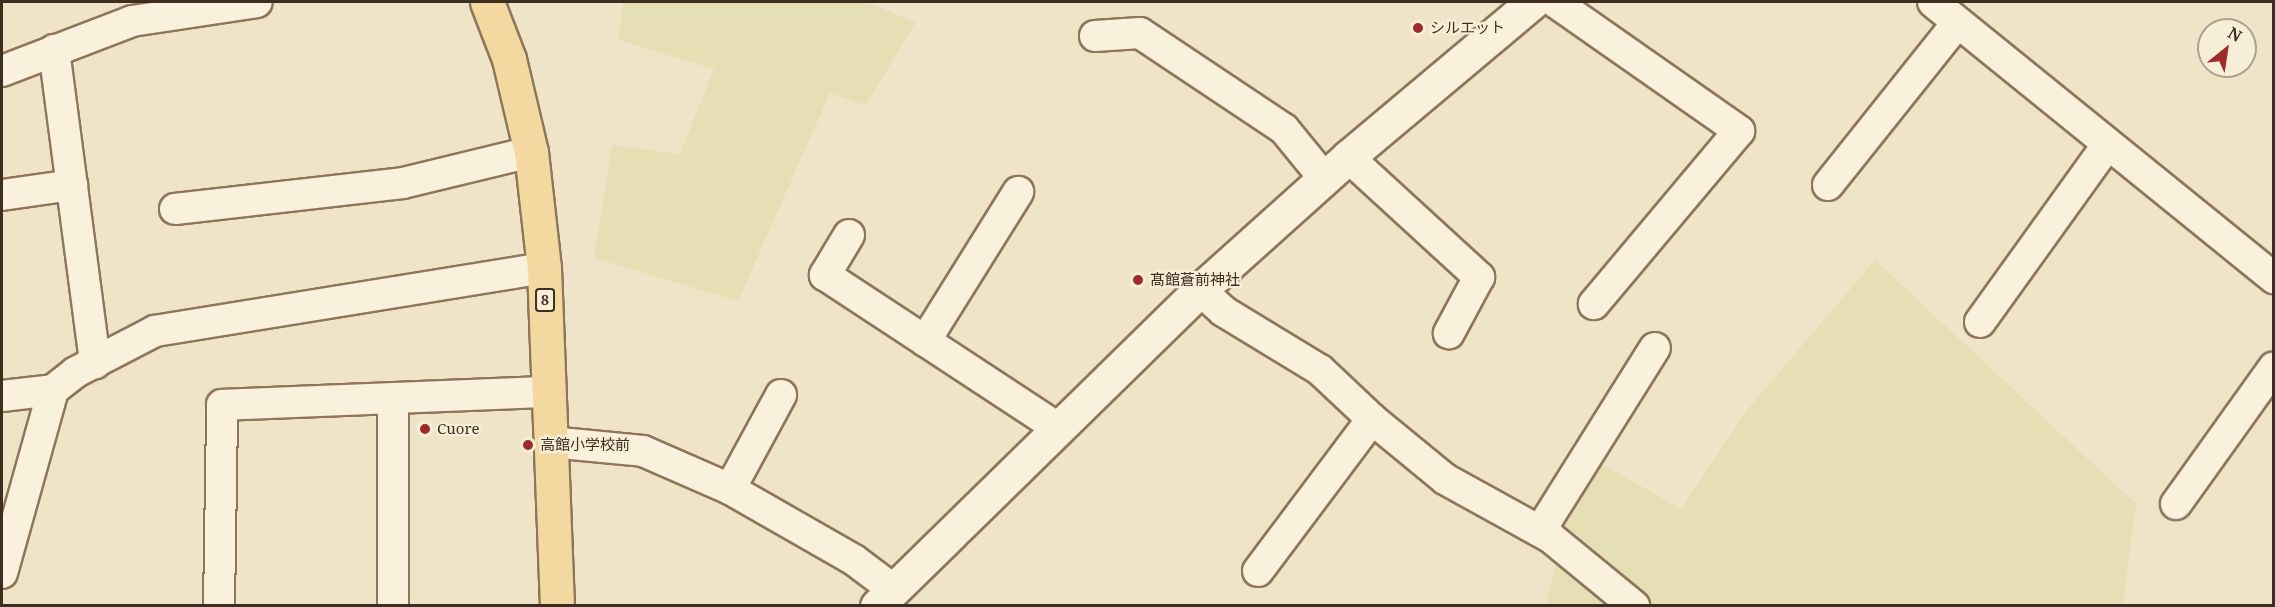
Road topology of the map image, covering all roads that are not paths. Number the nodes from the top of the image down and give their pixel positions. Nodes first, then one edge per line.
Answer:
1 (257, 2) edge
2 (487, 2) edge
3 (1533, 2) edge
4 (1555, 2) edge
5 (1934, 2) edge
6 (1958, 22) junction
7 (1095, 36) dead end
8 (54, 50) junction
9 (2, 71) edge
10 (2108, 144) junction
11 (531, 152) junction
12 (1348, 157) junction
13 (1324, 178) junction
14 (72, 185) junction
15 (1828, 185) dead end
16 (1018, 192) dead end
17 (2, 195) edge
18 (175, 209) dead end
19 (849, 235) dead end
20 (544, 268) junction
21 (2274, 278) edge
22 (1200, 290) junction
23 (1594, 304) dead end
24 (1980, 322) dead end
25 (1449, 333) dead end
26 (925, 341) junction
27 (1655, 348) dead end
28 (94, 363) junction
29 (2274, 367) edge
30 (53, 390) junction
31 (548, 392) junction
32 (780, 395) dead end
33 (2, 396) edge
34 (393, 399) junction
35 (1372, 419) junction
36 (1059, 429) junction
37 (550, 442) junction
38 (730, 489) junction
39 (2176, 504) dead end
40 (1540, 531) junction
41 (1258, 571) dead end
42 (2, 573) edge
43 (885, 598) edge
44 (219, 606) edge
45 (393, 606) edge
46 (557, 606) edge
47 (1634, 606) edge

1 - 8 street
2 - 11 main road, 8
3 - 12 street
4 - 23 street
5 - 6 street
6 - 10 street
6 - 15 street
7 - 13 street
8 - 9 street
8 - 14 street
10 - 21 street
10 - 24 street
11 - 18 street
11 - 20 main road, 8
12 - 13 street
12 - 25 street
13 - 22 street
14 - 17 street
14 - 28 street
16 - 26 street
19 - 26 street
20 - 28 street
20 - 31 main road, 8
22 - 35 street
22 - 36 street
26 - 36 street
27 - 40 street
28 - 30 street
29 - 39 street
30 - 33 street
30 - 42 street
31 - 34 street
31 - 37 main road, 8
32 - 38 street
34 - 44 street
34 - 45 street
35 - 40 street
35 - 41 street
36 - 43 street
37 - 38 street
37 - 46 main road, 8
38 - 43 street
40 - 47 street

